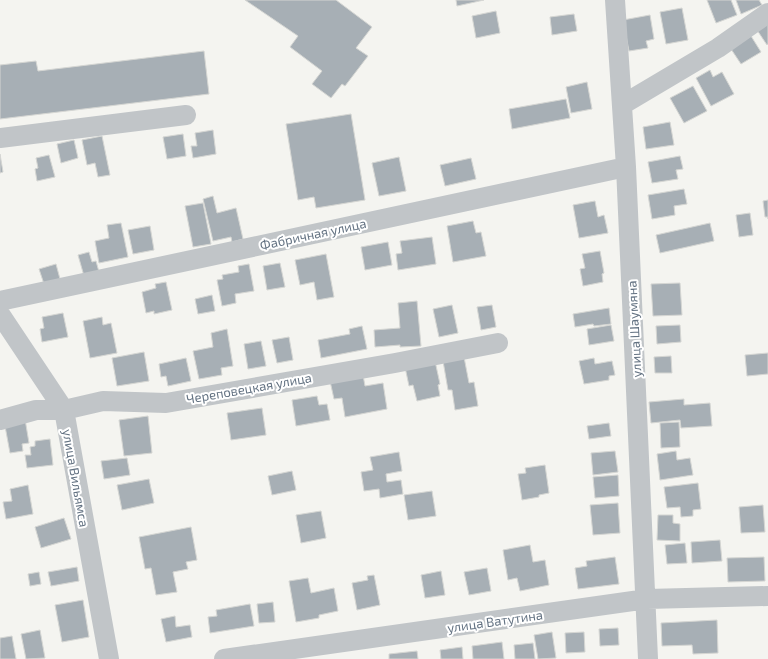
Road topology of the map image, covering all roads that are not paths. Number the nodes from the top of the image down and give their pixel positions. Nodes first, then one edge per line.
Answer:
1 (615, 0) edge
2 (768, 13) edge
3 (622, 105) junction
4 (186, 115) dead end
5 (0, 138) edge
6 (626, 167) junction
7 (0, 301) edge
8 (0, 314) edge
9 (498, 343) dead end
10 (64, 410) junction
11 (0, 420) edge
12 (768, 596) edge
13 (647, 599) junction
14 (109, 659) edge
15 (224, 659) edge
16 (648, 659) edge

1 - 3 street, улица Шаумяна
2 - 3 street
3 - 6 street, улица Шаумяна
4 - 5 street
6 - 7 street, Фабричная улица
6 - 13 street, улица Шаумяна
8 - 10 street, улица Вильямса
9 - 10 street, Череповецкая улица
10 - 11 street, Череповецкая улица
10 - 14 street, улица Вильямса
12 - 13 street, улица Ватутина
13 - 15 street, улица Ватутина
13 - 16 street, улица Шаумяна

